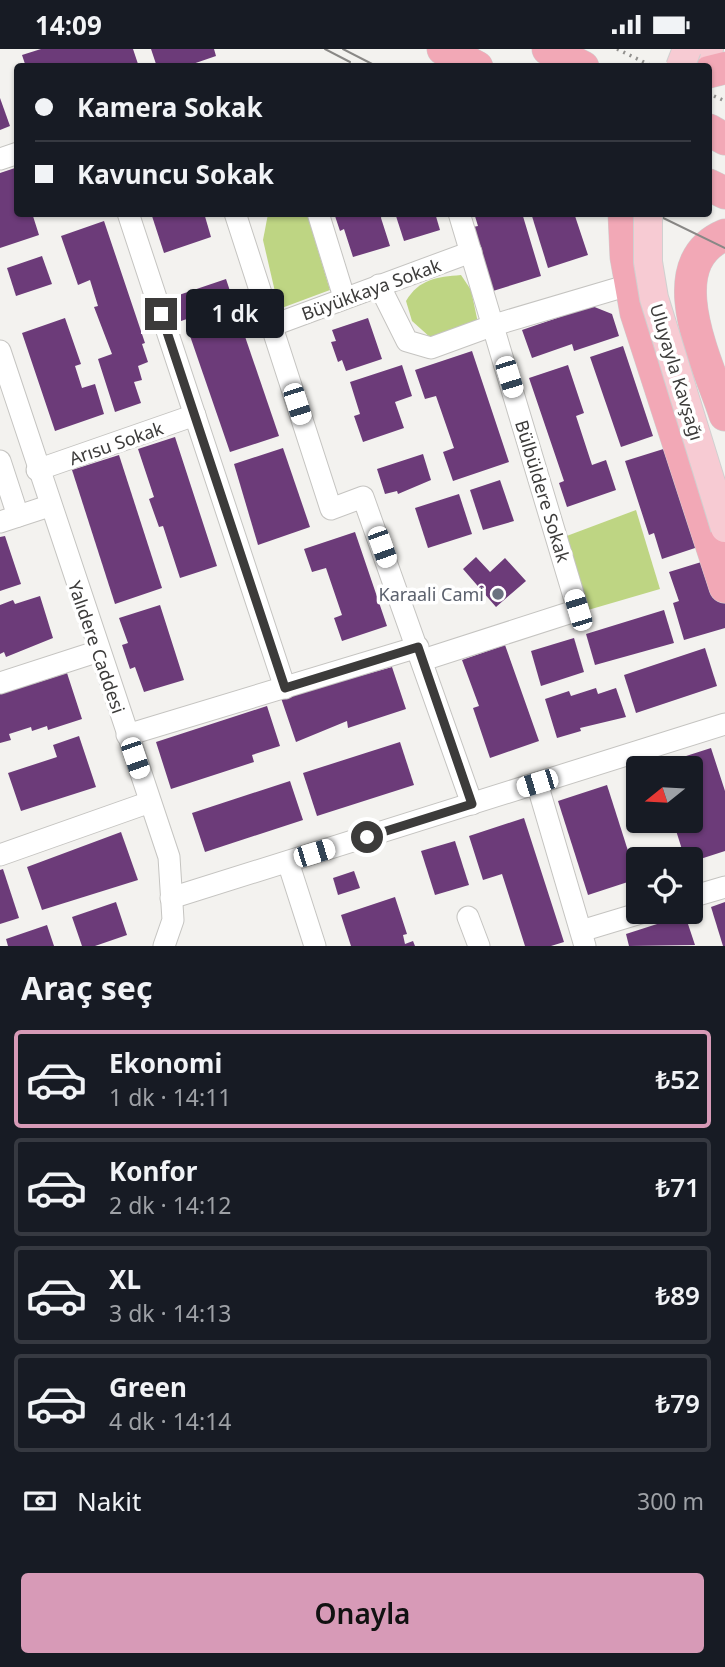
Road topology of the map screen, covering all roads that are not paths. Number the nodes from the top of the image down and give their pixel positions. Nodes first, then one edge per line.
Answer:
1 (443, 49) edge
2 (548, 49) edge
3 (667, 49) edge
4 (469, 63) edge
5 (575, 63) edge
6 (683, 63) edge
7 (129, 217) edge
8 (235, 217) edge
9 (319, 217) edge
10 (460, 217) edge
11 (624, 217) edge
12 (648, 217) edge
13 (666, 217) edge
14 (725, 235) edge
15 (471, 252) junction
16 (690, 278) junction
17 (379, 285) junction
18 (629, 285) junction
19 (344, 297) junction
20 (494, 325) junction
21 (271, 326) junction
22 (0, 351) edge
23 (195, 415) junction
24 (725, 415) edge
25 (0, 461) edge
26 (725, 464) edge
27 (37, 470) junction
28 (49, 506) junction
29 (9, 519) edge
30 (725, 528) edge
31 (725, 587) edge
32 (99, 651) junction
33 (421, 654) junction
34 (0, 683) edge
35 (285, 688) junction
36 (725, 724) edge
37 (127, 735) junction
38 (537, 783) junction
39 (150, 802) junction
40 (472, 804) junction
41 (0, 855) edge
42 (288, 862) junction
43 (725, 887) edge
44 (703, 893) edge
45 (171, 898) junction
46 (468, 917) dead end
47 (626, 920) edge
48 (583, 939) edge
49 (164, 946) edge
50 (315, 946) edge
51 (479, 946) edge

1 - 4 highway
2 - 5 highway
3 - 6 highway
7 - 23 street
8 - 21 street
9 - 19 street
10 - 15 street, Bülbüldere Sokak
11 - 18 highway
12 - 30 main road, Uluyayla Kavşağı, bridge
13 - 26 main road, Uluyayla Kavşağı
14 - 16 highway
15 - 17 street, Büyükkaya Sokak
15 - 20 street, Bülbüldere Sokak
16 - 18 highway
16 - 24 highway
17 - 19 street, Büyükkaya Sokak
17 - 20 street
18 - 20 street
18 - 31 highway
19 - 21 street, Büyükkaya Sokak
20 - 33 street, Bülbüldere Sokak
21 - 33 street
22 - 27 street, Yalıdere Caddesi
23 - 27 street, Arısu Sokak
23 - 35 street
25 - 29 street
27 - 28 street, Yalıdere Caddesi
28 - 29 street
28 - 32 street, Yalıdere Caddesi
32 - 34 street
32 - 37 street, Yalıdere Caddesi
33 - 35 street
33 - 40 street
35 - 37 street
36 - 38 street
37 - 39 street, Yalıdere Caddesi
38 - 40 street
38 - 48 street
39 - 41 street
39 - 45 street, Yalıdere Caddesi
40 - 42 street
42 - 45 street
42 - 50 street
43 - 44 street
45 - 49 street, Yalıdere Caddesi
46 - 51 street
47 - 48 street

